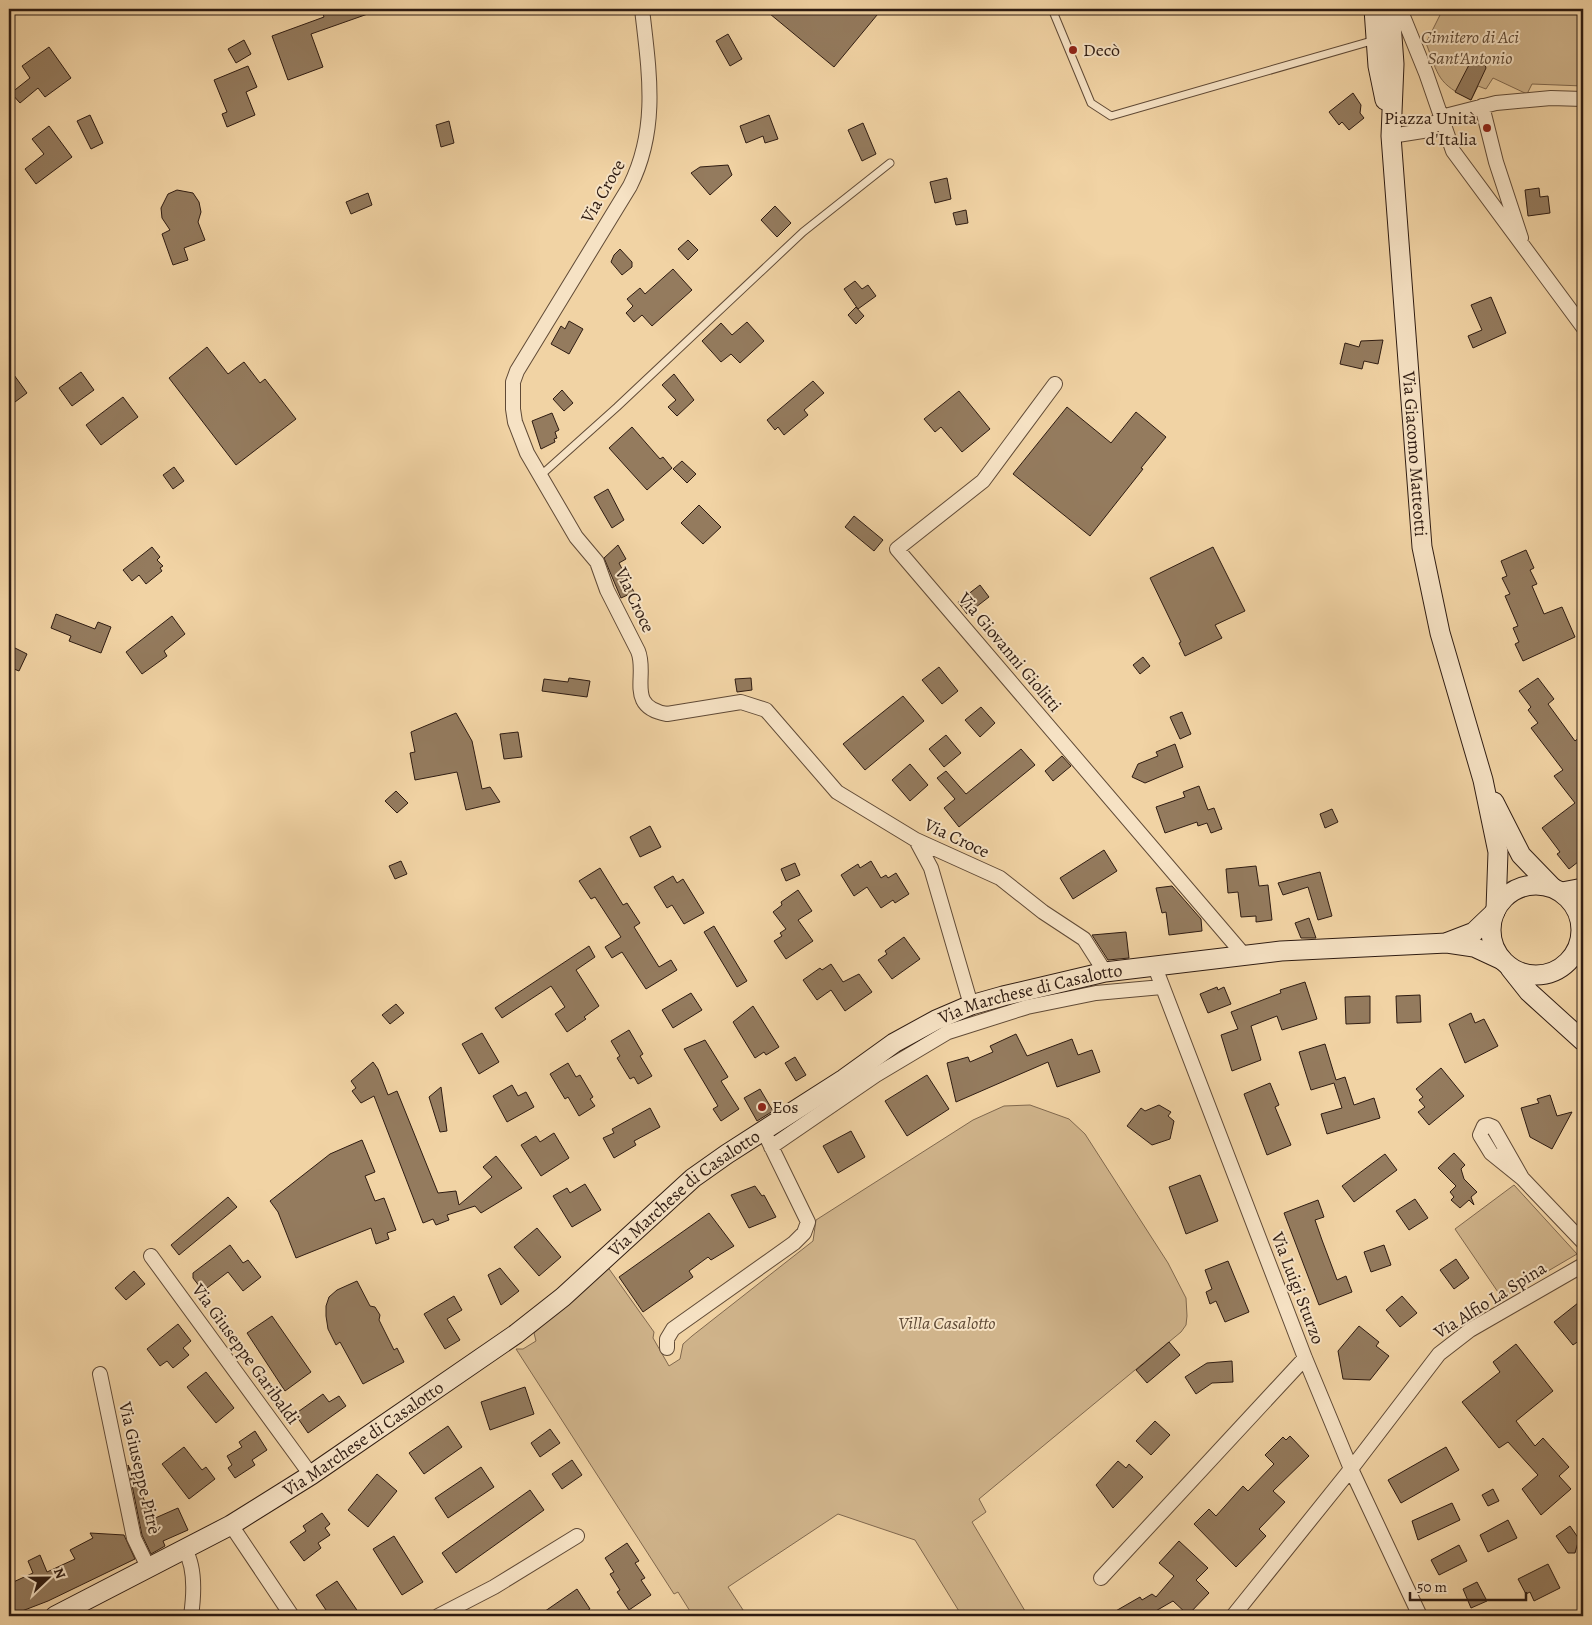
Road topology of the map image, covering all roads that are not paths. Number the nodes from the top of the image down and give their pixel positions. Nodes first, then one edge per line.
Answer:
1 (642, 9) edge
2 (1052, 9) edge
3 (1374, 9) edge
4 (1390, 9) edge
5 (1400, 9) edge
6 (1376, 40) junction
7 (1583, 99) edge
8 (1482, 106) junction
9 (1441, 117) junction
10 (1390, 128) junction
11 (890, 163) dead end
12 (1525, 250) junction
13 (1583, 327) edge
14 (1055, 384) dead end
15 (540, 476) junction
16 (1483, 780) junction
17 (916, 840) junction
18 (1583, 888) edge
19 (1557, 890) junction
20 (1495, 910) junction
21 (1582, 932) edge
22 (1447, 943) junction
23 (1244, 955) junction
24 (1504, 962) junction
25 (1155, 967) junction
26 (1583, 970) edge
27 (1104, 972) junction
28 (1162, 987) junction
29 (971, 1005) junction
30 (1583, 1040) edge
31 (767, 1139) junction
32 (1522, 1178) dead end
33 (1583, 1242) edge
34 (151, 1256) dead end
35 (1583, 1265) edge
36 (667, 1348) dead end
37 (1305, 1358) junction
38 (100, 1374) dead end
39 (1351, 1469) junction
40 (311, 1475) junction
41 (231, 1525) junction
42 (577, 1536) dead end
43 (185, 1550) junction
44 (148, 1569) junction
45 (1101, 1578) dead end
46 (55, 1616) edge
47 (191, 1616) edge
48 (292, 1616) edge
49 (438, 1616) edge
50 (1233, 1616) edge
51 (1420, 1616) edge

1 - 15 street, Via Croce
2 - 6 lane
3 - 6 street
4 - 10 street
5 - 9 street
6 - 10 street
7 - 8 street
8 - 9 street
8 - 12 street
9 - 10 street
9 - 12 street
10 - 16 street, Via Giacomo Matteotti
11 - 15 lane
12 - 13 street
14 - 23 street, Via Giovanni Giolitti
15 - 17 street, Via Croce
16 - 19 street
16 - 20 street
17 - 27 street, Via Croce
17 - 29 street
18 - 19 street
19 - 20 street
19 - 21 street
20 - 22 street
20 - 24 street
21 - 24 street
21 - 26 street
22 - 23 street, Via Marchese di Casalotto
22 - 24 street
23 - 25 street, Via Marchese di Casalotto
24 - 30 street
25 - 27 street, Via Marchese di Casalotto
25 - 28 street, Via Luigi Sturzo
27 - 29 street, Via Marchese di Casalotto
28 - 31 street
28 - 37 street, Via Luigi Sturzo
29 - 31 street, Via Marchese di Casalotto
31 - 36 street
31 - 40 street, Via Marchese di Casalotto
32 - 33 street
34 - 40 street, Via Giuseppe Garibaldi
35 - 39 street, Via Alfio La Spina
37 - 39 street, Via Luigi Sturzo
37 - 45 street
38 - 44 street, Via Giuseppe Pitrè
39 - 50 street, Via Alfio La Spina
39 - 51 street, Via Luigi Sturzo
40 - 41 street, Via Marchese di Casalotto
41 - 43 street, Via Marchese di Casalotto
41 - 48 street
42 - 49 street
43 - 44 street, Via Marchese di Casalotto
43 - 47 street
44 - 46 street, Via Marchese di Casalotto

